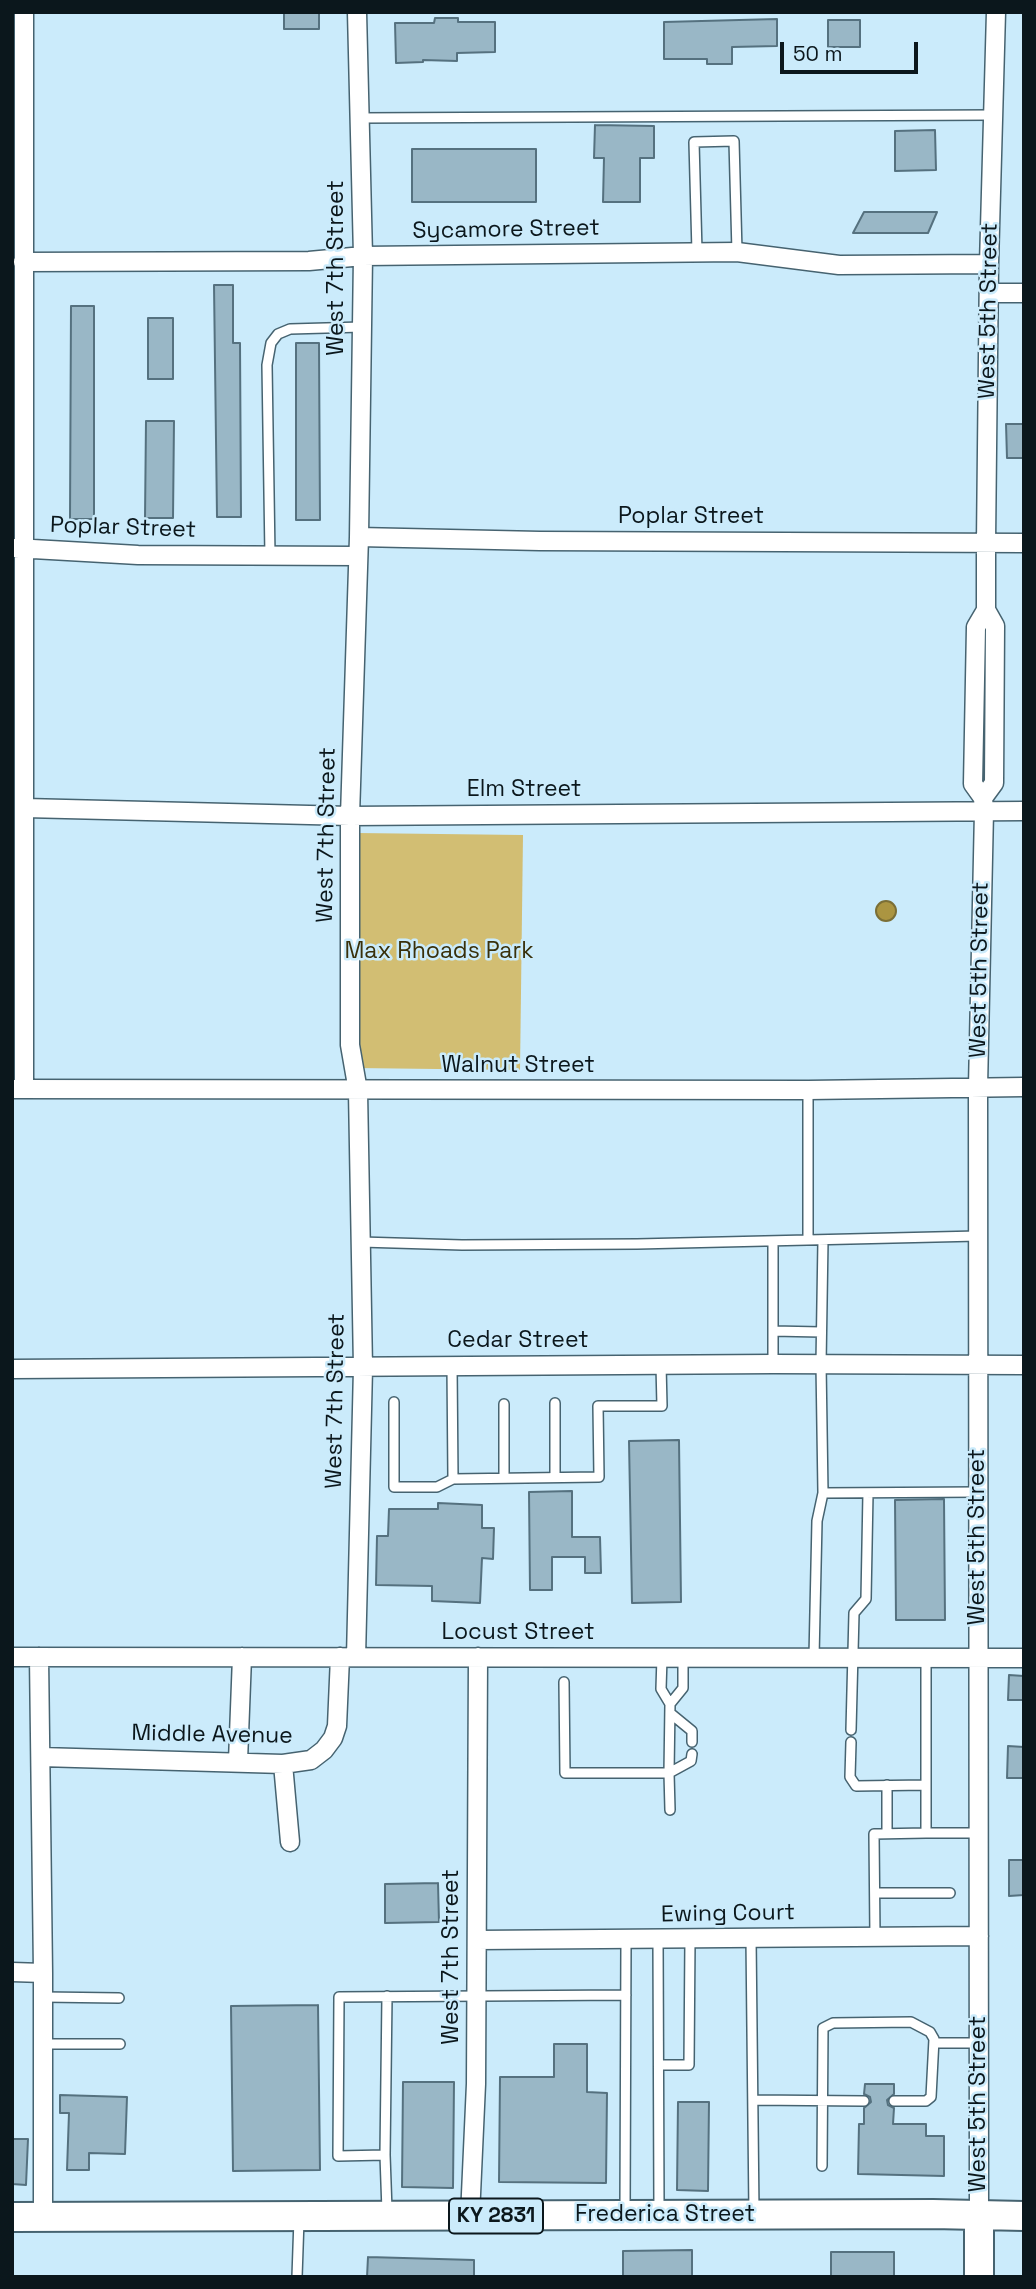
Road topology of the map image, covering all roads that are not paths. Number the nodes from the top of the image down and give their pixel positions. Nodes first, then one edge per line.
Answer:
1 (24, 12) edge
2 (357, 12) edge
3 (996, 12) edge
4 (17, 40) edge
5 (993, 115) junction
6 (361, 118) junction
7 (696, 252) junction
8 (737, 252) junction
9 (363, 256) junction
10 (23, 262) junction
11 (989, 264) junction
12 (989, 293) junction
13 (1024, 293) edge
14 (362, 327) junction
15 (359, 537) junction
16 (986, 542) junction
17 (1024, 543) edge
18 (18, 548) edge
19 (270, 556) junction
20 (358, 556) junction
21 (984, 805) junction
22 (25, 808) junction
23 (1024, 811) edge
24 (350, 816) junction
25 (978, 1087) junction
26 (1024, 1087) edge
27 (18, 1089) edge
28 (808, 1090) junction
29 (358, 1091) junction
30 (978, 1237) junction
31 (808, 1240) junction
32 (823, 1240) junction
33 (773, 1241) junction
34 (361, 1242) junction
35 (773, 1331) junction
36 (821, 1332) junction
37 (978, 1363) junction
38 (773, 1364) junction
39 (821, 1364) junction
40 (1024, 1364) edge
41 (661, 1365) junction
42 (452, 1366) junction
43 (363, 1368) junction
44 (12, 1369) edge
45 (394, 1402) dead end
46 (555, 1403) dead end
47 (504, 1404) dead end
48 (555, 1477) junction
49 (504, 1478) junction
50 (453, 1479) junction
51 (978, 1492) junction
52 (823, 1493) junction
53 (868, 1493) junction
54 (12, 1657) edge
55 (39, 1657) junction
56 (242, 1657) junction
57 (348, 1657) junction
58 (478, 1657) junction
59 (662, 1657) junction
60 (683, 1657) junction
61 (814, 1657) junction
62 (851, 1657) junction
63 (926, 1658) junction
64 (979, 1658) junction
65 (1024, 1658) edge
66 (564, 1682) dead end
67 (670, 1708) junction
68 (851, 1730) dead end
69 (692, 1742) dead end
70 (851, 1742) dead end
71 (692, 1754) dead end
72 (41, 1757) junction
73 (238, 1761) junction
74 (283, 1764) junction
75 (670, 1773) junction
76 (926, 1785) junction
77 (887, 1786) junction
78 (670, 1810) dead end
79 (887, 1833) junction
80 (926, 1833) junction
81 (979, 1833) junction
82 (290, 1842) dead end
83 (875, 1893) junction
84 (950, 1893) dead end
85 (979, 1936) junction
86 (875, 1937) junction
87 (690, 1938) junction
88 (751, 1938) junction
89 (658, 1939) junction
90 (477, 1940) junction
91 (626, 1940) junction
92 (12, 1972) edge
93 (43, 1973) junction
94 (626, 1995) junction
95 (387, 1996) junction
96 (477, 1996) junction
97 (43, 1997) junction
98 (119, 1998) dead end
99 (934, 2043) junction
100 (979, 2043) junction
101 (43, 2044) junction
102 (120, 2044) dead end
103 (659, 2065) junction
104 (753, 2100) junction
105 (822, 2101) junction
106 (864, 2101) dead end
107 (894, 2101) dead end
108 (385, 2155) junction
109 (822, 2166) dead end
110 (754, 2215) junction
111 (979, 2215) junction
112 (387, 2216) junction
113 (470, 2216) junction
114 (625, 2216) junction
115 (659, 2216) junction
116 (1024, 2216) edge
117 (12, 2217) edge
118 (43, 2217) junction
119 (299, 2217) junction
120 (297, 2277) edge
121 (979, 2277) edge

1 - 4 street
2 - 6 street, West 7th Street
3 - 5 street, West 5th Street
4 - 10 street
5 - 6 lane
5 - 11 street, West 5th Street
6 - 9 street, West 7th Street
7 - 8 street, Sycamore Street
7 - 8 lane
7 - 9 street, Sycamore Street
8 - 11 street, Sycamore Street
9 - 10 street, Sycamore Street
9 - 14 street, West 7th Street
10 - 18 street
11 - 12 street, West 5th Street
12 - 13 street
12 - 16 street, West 5th Street
14 - 15 street, West 7th Street
14 - 19 lane
15 - 16 street, Poplar Street
15 - 20 street, West 7th Street
16 - 17 street, Poplar Street
16 - 21 street, West 5th Street
18 - 19 street, Poplar Street
18 - 22 street
19 - 20 street, Poplar Street
20 - 24 street, West 7th Street
21 - 23 street, Elm Street
21 - 24 street, Elm Street
21 - 25 street, West 5th Street
22 - 24 street, Elm Street
22 - 27 street
24 - 29 street, West 7th Street
25 - 26 street, Walnut Street
25 - 28 street, Walnut Street
25 - 30 street, West 5th Street
27 - 29 street, Walnut Street
28 - 29 street, Walnut Street
28 - 31 lane
29 - 34 street, West 7th Street
30 - 32 lane
30 - 37 street, West 5th Street
31 - 32 lane
31 - 33 lane
32 - 36 lane
33 - 34 lane
33 - 35 lane
34 - 43 street, West 7th Street
35 - 36 lane
35 - 38 lane
36 - 39 lane
37 - 39 street, Cedar Street
37 - 40 street, Cedar Street
37 - 51 street, West 5th Street
38 - 39 street, Cedar Street
38 - 41 street, Cedar Street
39 - 52 lane
41 - 42 street, Cedar Street
41 - 48 lane
42 - 43 street, Cedar Street
42 - 50 lane
43 - 44 street, Cedar Street
43 - 57 street, West 7th Street
45 - 50 lane
46 - 48 lane
47 - 49 lane
48 - 49 lane
49 - 50 lane
51 - 53 lane
51 - 64 street, West 5th Street
52 - 53 lane
52 - 61 lane
53 - 62 lane
54 - 55 street, Locust Street
55 - 56 street, Locust Street
55 - 72 street
56 - 57 street, Locust Street
56 - 73 street
57 - 58 street, Locust Street
57 - 74 street, Middle Avenue
58 - 59 street, Locust Street
58 - 90 street, West 7th Street
59 - 60 street, Locust Street
59 - 67 lane
60 - 61 street, Locust Street
60 - 67 lane
61 - 62 street, Locust Street
62 - 63 street, Locust Street
62 - 68 lane
63 - 64 street, Locust Street
63 - 76 lane
64 - 65 street, Locust Street
64 - 81 street, West 5th Street
66 - 75 lane
67 - 69 lane
67 - 75 lane
70 - 77 lane
71 - 75 lane
72 - 73 street, Middle Avenue
72 - 93 street
73 - 74 street, Middle Avenue
74 - 82 street
75 - 78 lane
76 - 77 lane
76 - 80 lane
77 - 79 lane
79 - 80 lane
79 - 83 lane
80 - 81 lane
81 - 85 street, West 5th Street
83 - 84 lane
83 - 86 lane
85 - 86 street, Ewing Court
85 - 100 street, West 5th Street
86 - 88 street, Ewing Court
87 - 88 street, Ewing Court
87 - 89 street, Ewing Court
87 - 103 lane
88 - 104 lane
89 - 91 street, Ewing Court
89 - 103 lane
90 - 91 street, Ewing Court
90 - 96 street, West 7th Street
91 - 94 lane
92 - 93 street
93 - 97 street
94 - 96 lane
94 - 114 lane
95 - 96 lane
95 - 108 lane
95 - 108 lane
96 - 113 street, West 7th Street
97 - 98 lane
97 - 101 street
99 - 100 lane
99 - 105 lane
99 - 107 lane
100 - 111 street, West 5th Street
101 - 102 lane
101 - 118 street
103 - 115 lane
104 - 105 lane
104 - 110 lane
105 - 106 lane
105 - 109 lane
108 - 112 lane
110 - 111 main road, Frederica Street / KY 2831
110 - 115 main road, Frederica Street / KY 2831
111 - 116 main road, Frederica Street
111 - 121 main road, West 5th Street
112 - 113 main road, Frederica Street / KY 2831
112 - 119 main road, Frederica Street / KY 2831
113 - 114 main road, Frederica Street / KY 2831
114 - 115 main road, Frederica Street / KY 2831
117 - 118 main road, Frederica Street / KY 2831
118 - 119 main road, Frederica Street / KY 2831
119 - 120 lane

